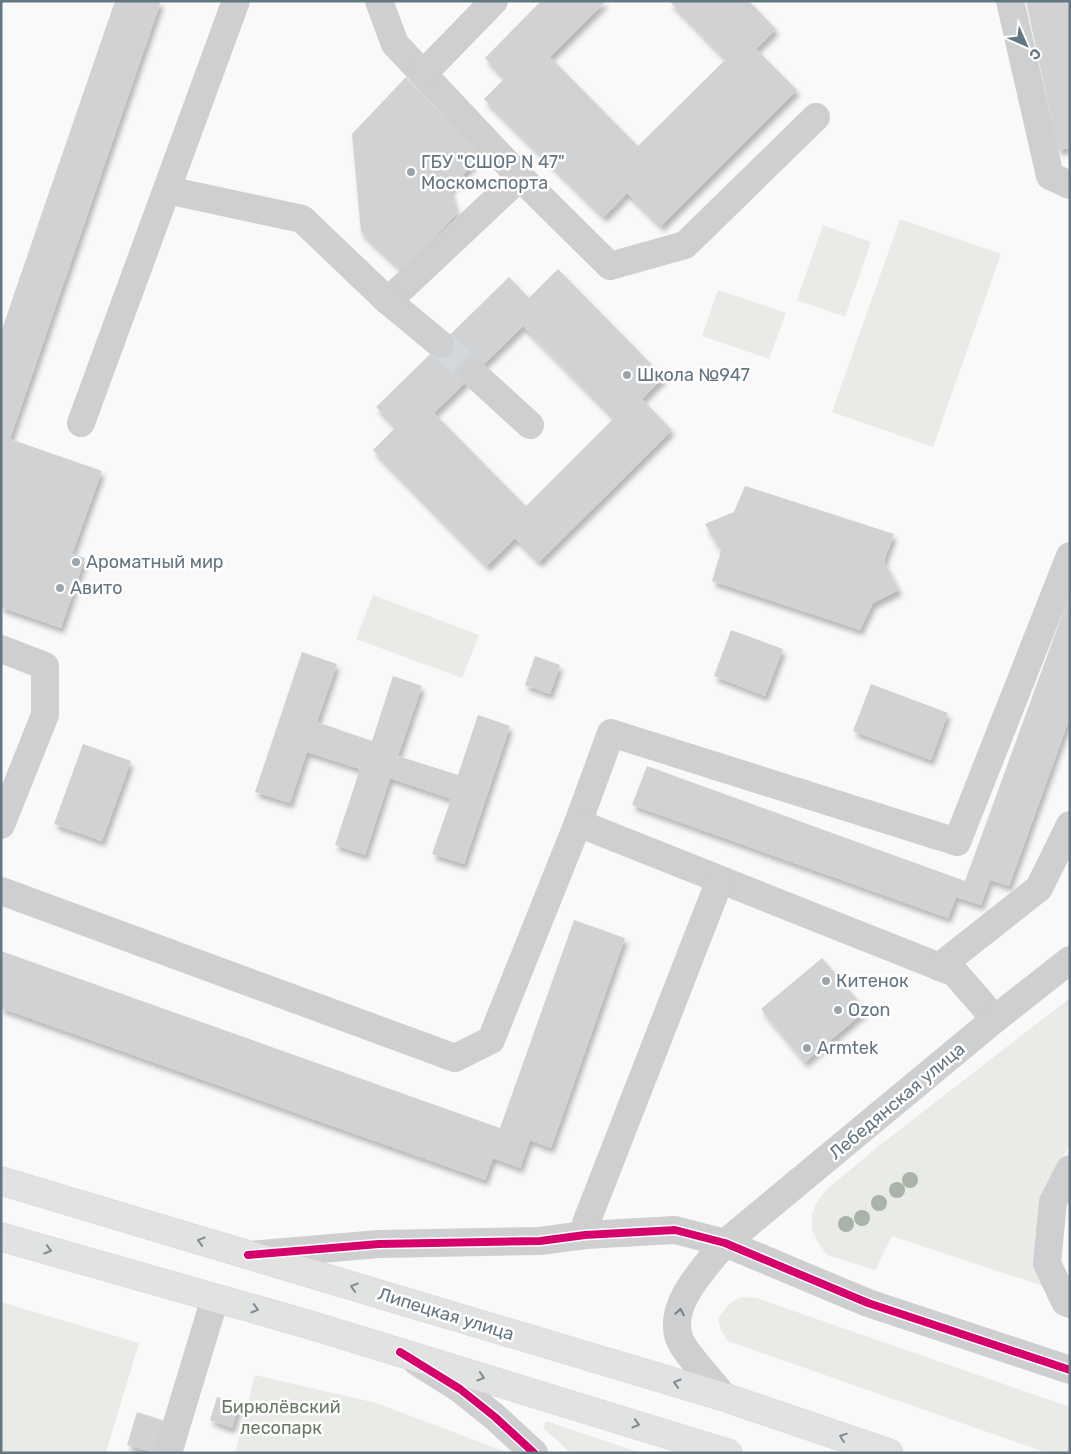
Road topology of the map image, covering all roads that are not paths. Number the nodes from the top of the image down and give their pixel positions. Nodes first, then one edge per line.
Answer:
1 (236, 1) edge
2 (380, 1) edge
3 (494, 1) edge
4 (1010, 1) edge
5 (423, 74) junction
6 (816, 117) dead end
7 (520, 177) junction
8 (1070, 185) edge
9 (167, 190) junction
10 (388, 301) junction
11 (440, 344) tunnel mouth
12 (474, 374) tunnel mouth
13 (81, 423) dead end
14 (530, 425) dead end
15 (1070, 556) edge
16 (1, 649) edge
17 (578, 823) junction
18 (1, 825) edge
19 (1070, 825) edge
20 (720, 880) junction
21 (1, 891) edge
22 (1070, 960) edge
23 (939, 967) junction
24 (995, 1020) junction
25 (1070, 1169) edge
26 (1, 1181) edge
27 (585, 1235) junction
28 (1, 1237) edge
29 (725, 1244) junction
30 (248, 1255) junction
31 (215, 1298) junction
32 (1070, 1304) edge
33 (400, 1352) junction
34 (1070, 1370) edge
35 (724, 1397) junction
36 (168, 1453) edge
37 (534, 1453) edge
38 (728, 1453) edge
39 (889, 1453) edge

1 - 9 street
2 - 5 street
3 - 5 street
4 - 8 street
5 - 7 street
6 - 7 street
7 - 10 street
9 - 10 street
9 - 13 street
10 - 11 street
12 - 14 street
15 - 17 street
16 - 18 street
17 - 20 street
17 - 21 street
19 - 23 street
20 - 23 street
20 - 27 street
22 - 24 street, Лебедянская улица
23 - 24 street
24 - 29 street, Лебедянская улица
25 - 32 street
30 -> 26 main road, Липецкая улица
27 - 29 street
27 - 30 street
28 -> 31 main road
29 - 34 street
35 -> 29 street, Лебедянская улица
35 -> 30 main road, Липецкая улица
31 -> 33 main road
31 - 36 street
33 - 37 street
33 -> 38 main road
39 -> 35 main road, Липецкая улица

